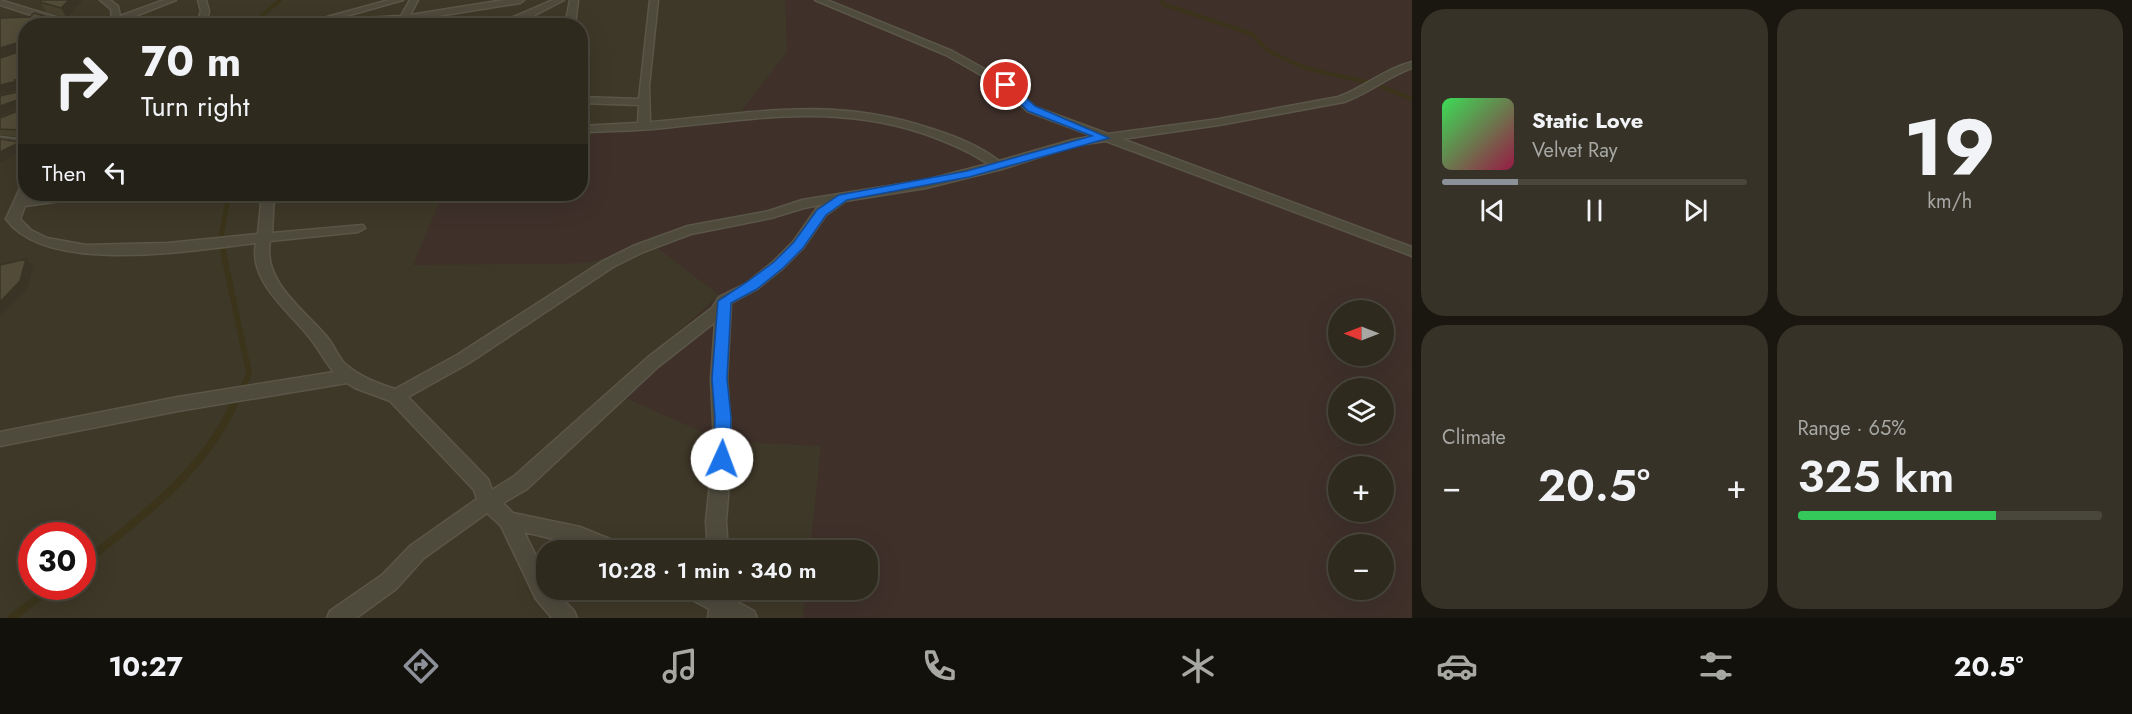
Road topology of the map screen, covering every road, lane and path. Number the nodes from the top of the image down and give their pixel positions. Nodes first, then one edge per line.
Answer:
1 (104, 0) edge
2 (171, 0) edge
3 (201, 0) edge
4 (399, 0) edge
5 (414, 0) edge
6 (520, 0) edge
7 (560, 0) edge
8 (574, 0) edge
9 (654, 0) edge
10 (819, 0) edge
11 (0, 2) edge
12 (51, 18) edge
13 (116, 18) joint
14 (203, 18) edge
15 (331, 18) edge
16 (404, 18) edge
17 (423, 18) edge
18 (519, 18) edge
19 (571, 18) edge
20 (1412, 65) edge
21 (588, 100) edge
22 (645, 102) junction
23 (644, 126) junction
24 (588, 129) edge
25 (1104, 138) junction
26 (0, 140) edge
27 (18, 143) edge
28 (998, 166) junction
29 (844, 198) junction
30 (19, 201) edge
31 (37, 201) edge
32 (267, 201) edge
33 (18, 204) junction
34 (7, 220) edge
35 (358, 228) dead end
36 (264, 238) junction
37 (1412, 252) edge
38 (724, 301) junction
39 (350, 376) junction
40 (396, 396) junction
41 (0, 439) edge
42 (488, 502) junction
43 (508, 520) junction
44 (590, 540) edge
45 (717, 540) edge
46 (720, 604) edge
47 (359, 611) edge
48 (338, 618) edge
49 (566, 618) edge
50 (746, 618) edge

1 - 13 street
2 - 13 street
3 - 14 street
4 - 15 street
5 - 16 street
6 - 17 street
7 - 18 street
8 - 19 street
9 - 22 street
10 - 25 street
11 - 12 street
20 - 25 street
21 - 22 street
22 - 23 street
23 - 24 street
23 - 28 street
25 - 28 street
25 - 37 street
26 - 27 street
28 - 29 street
29 - 38 street
29 - 40 street
30 - 33 street
31 - 33 street
32 - 36 street
33 - 34 street
34 - 36 street
35 - 36 street
36 - 39 street
38 - 42 street
38 - 45 street
39 - 40 street
39 - 41 street
40 - 42 street
42 - 43 street
42 - 47 street
43 - 44 street
43 - 49 street
46 - 50 street
47 - 48 street

